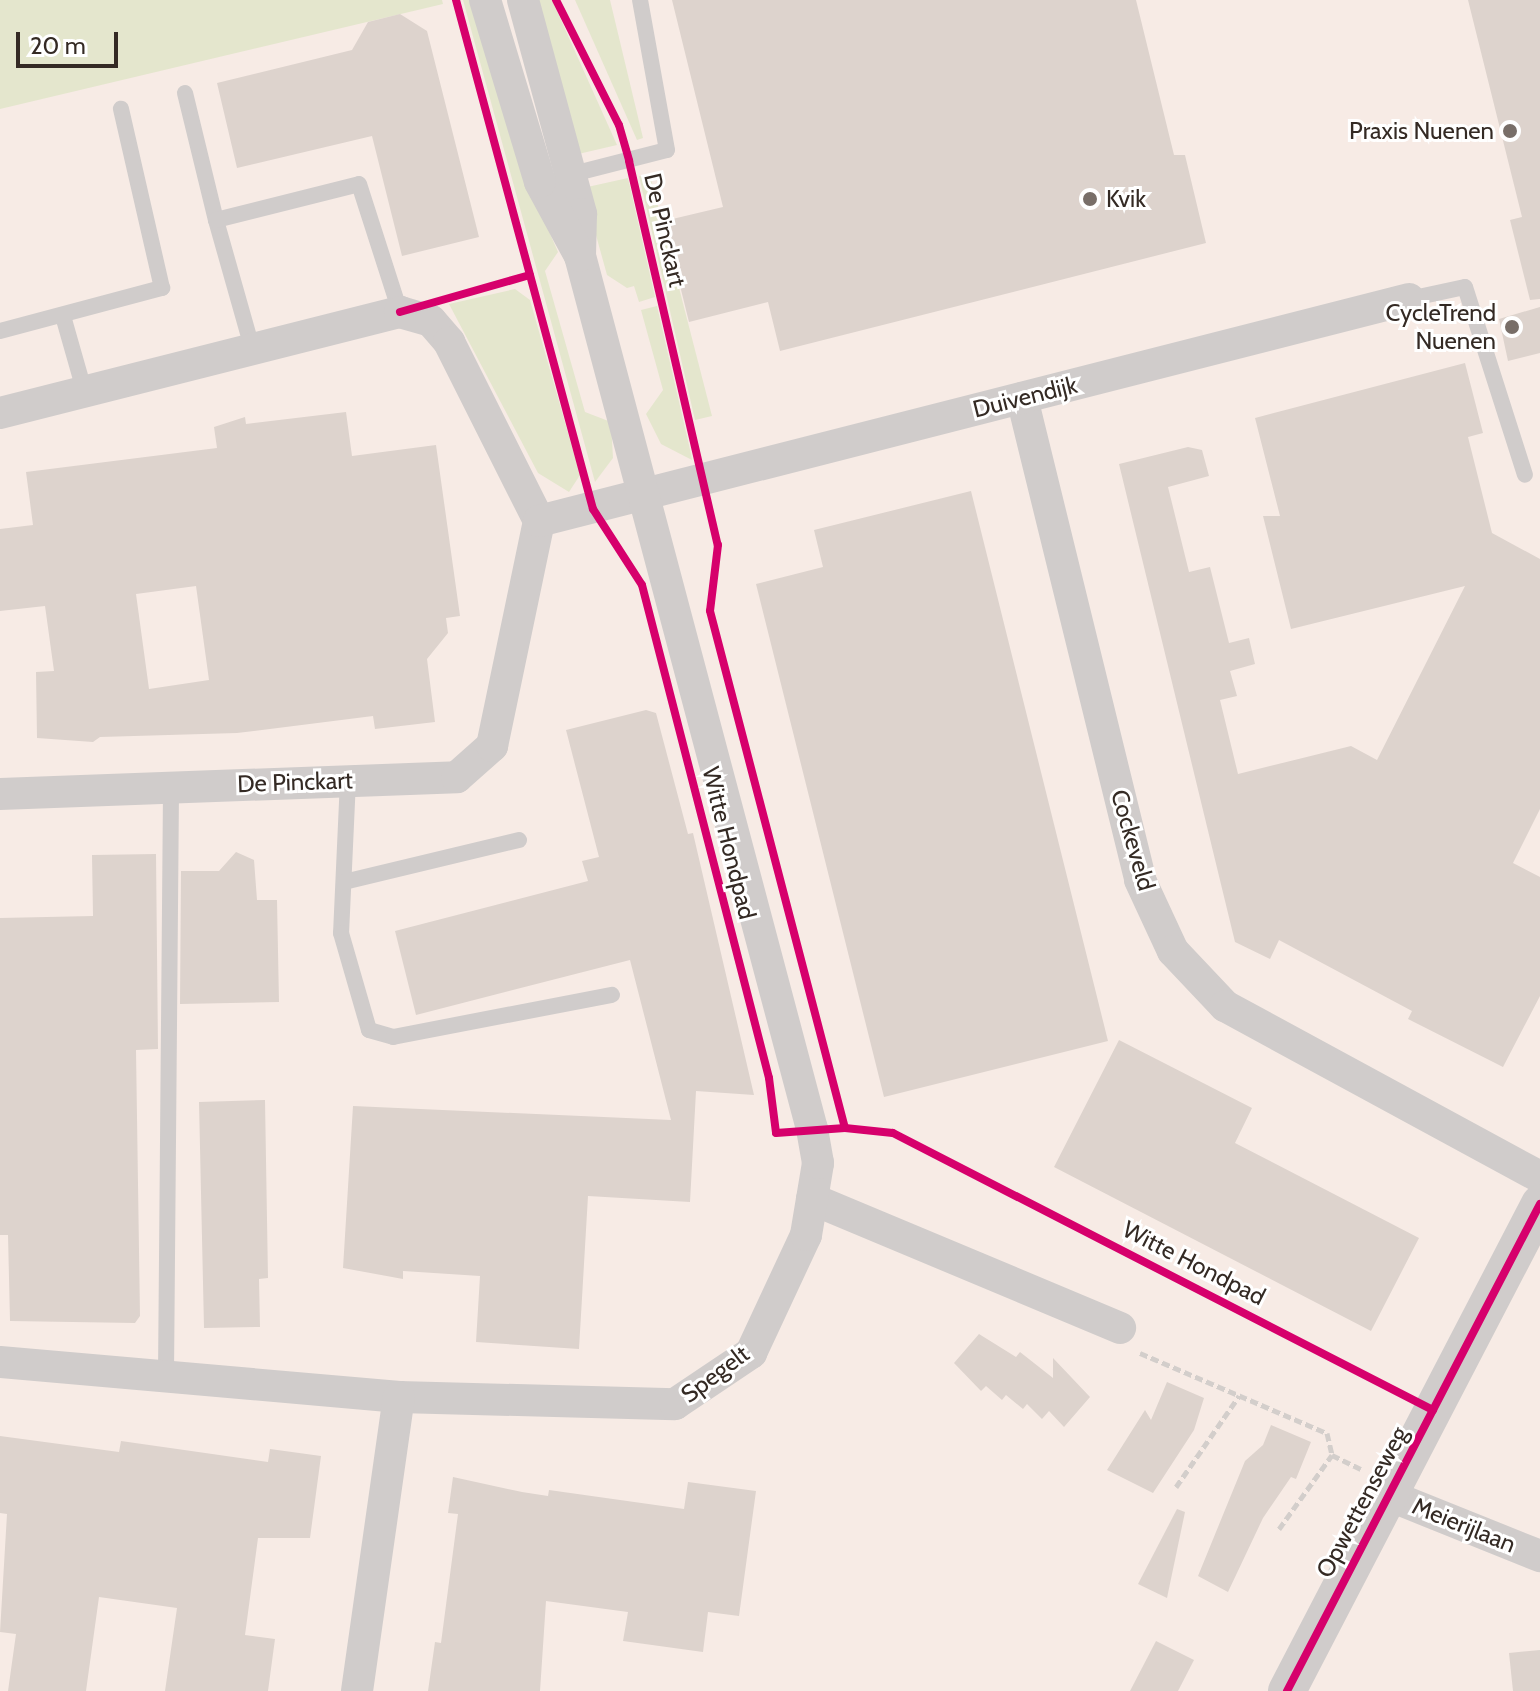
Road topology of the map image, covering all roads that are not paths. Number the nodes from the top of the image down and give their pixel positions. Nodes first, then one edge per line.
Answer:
1 (485, 0) edge
2 (523, 0) edge
3 (640, 0) edge
4 (185, 93) dead end
5 (121, 109) dead end
6 (556, 178) junction
7 (216, 220) junction
8 (1409, 299) joint
9 (400, 312) junction
10 (63, 316) junction
11 (0, 331) edge
12 (253, 351) junction
13 (85, 393) junction
14 (1022, 398) junction
15 (0, 413) edge
16 (1525, 475) dead end
17 (641, 496) junction
18 (539, 521) junction
19 (348, 780) junction
20 (171, 786) junction
21 (0, 794) edge
22 (519, 840) dead end
23 (344, 882) junction
24 (612, 995) dead end
25 (812, 1129) joint
26 (1540, 1177) edge
27 (812, 1199) junction
28 (1540, 1204) edge
29 (1120, 1328) road end
30 (0, 1362) edge
31 (166, 1375) junction
32 (399, 1397) junction
33 (1388, 1495) junction
34 (1540, 1556) edge
35 (357, 1691) edge
36 (1287, 1691) edge

1 - 6 street
2 - 6 street
3 - 6 lane
4 - 7 lane
5 - 10 lane
6 - 17 street
7 - 9 lane
7 - 12 lane
8 - 14 street, Duivendijk
8 - 16 lane
9 - 12 street
9 - 18 street
10 - 11 lane
10 - 13 lane
12 - 13 street
13 - 15 street
14 - 17 street, Duivendijk
14 - 26 street, Cockeveld
17 - 18 street
17 - 25 street, Witte Hondpad
18 - 19 street, De Pinckart
19 - 20 street, De Pinckart
19 - 23 lane
20 - 21 street, De Pinckart
20 - 31 lane
22 - 23 lane
23 - 24 lane
25 - 27 street, Spegelt
27 - 29 street
27 - 32 street, Spegelt
28 - 33 street, Opwettenseweg
30 - 31 street, Spegelt
31 - 32 street, Spegelt
32 - 35 street
33 - 34 street, Meierijlaan
33 - 36 street, Opwettenseweg

